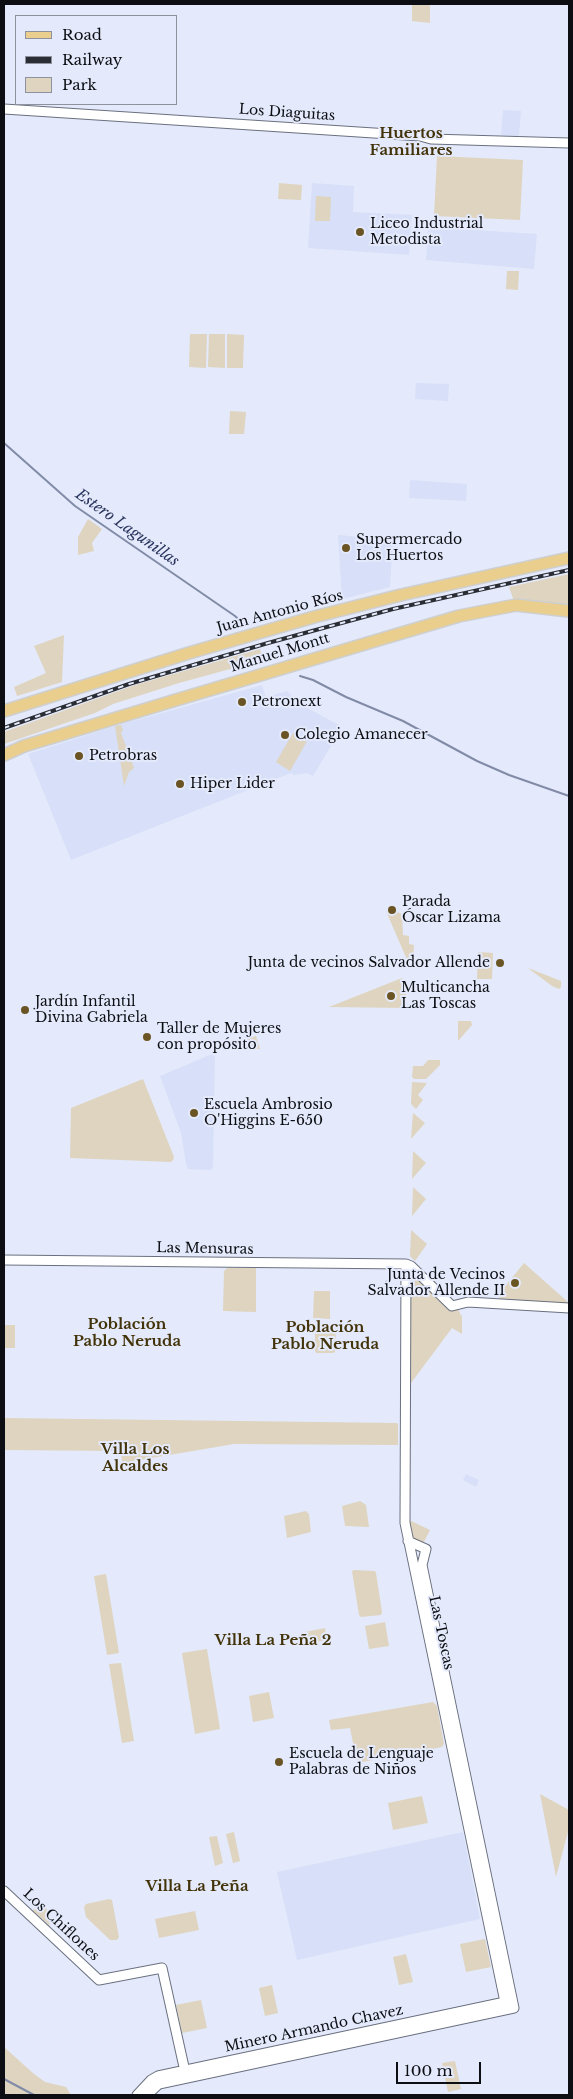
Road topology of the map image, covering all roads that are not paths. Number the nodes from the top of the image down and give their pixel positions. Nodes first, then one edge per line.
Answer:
1 (4, 109) edge
2 (569, 143) edge
3 (569, 558) edge
4 (569, 611) edge
5 (4, 711) edge
6 (4, 754) edge
7 (4, 1260) edge
8 (406, 1264) junction
9 (569, 1308) edge
10 (408, 1541) junction
11 (4, 1891) edge
12 (505, 2002) joint
13 (514, 2008) joint
14 (185, 2074) junction
15 (137, 2095) edge
16 (147, 2095) edge

1 - 2 street, Los Diaguitas
3 - 5 main road, Juan Antonio Ríos
4 - 6 main road, Manuel Montt
7 - 8 street, Las Mensuras
8 - 9 street
8 - 10 street, Las Toscas
10 - 12 street, Las Toscas
10 - 13 street, Las Toscas
11 - 14 street, Los Chiflones
12 - 14 street, Minero Armando Chavez
13 - 14 street, Minero Armando Chavez
14 - 15 street, Minero Armando Chavez
14 - 16 street, Minero Armando Chavez

